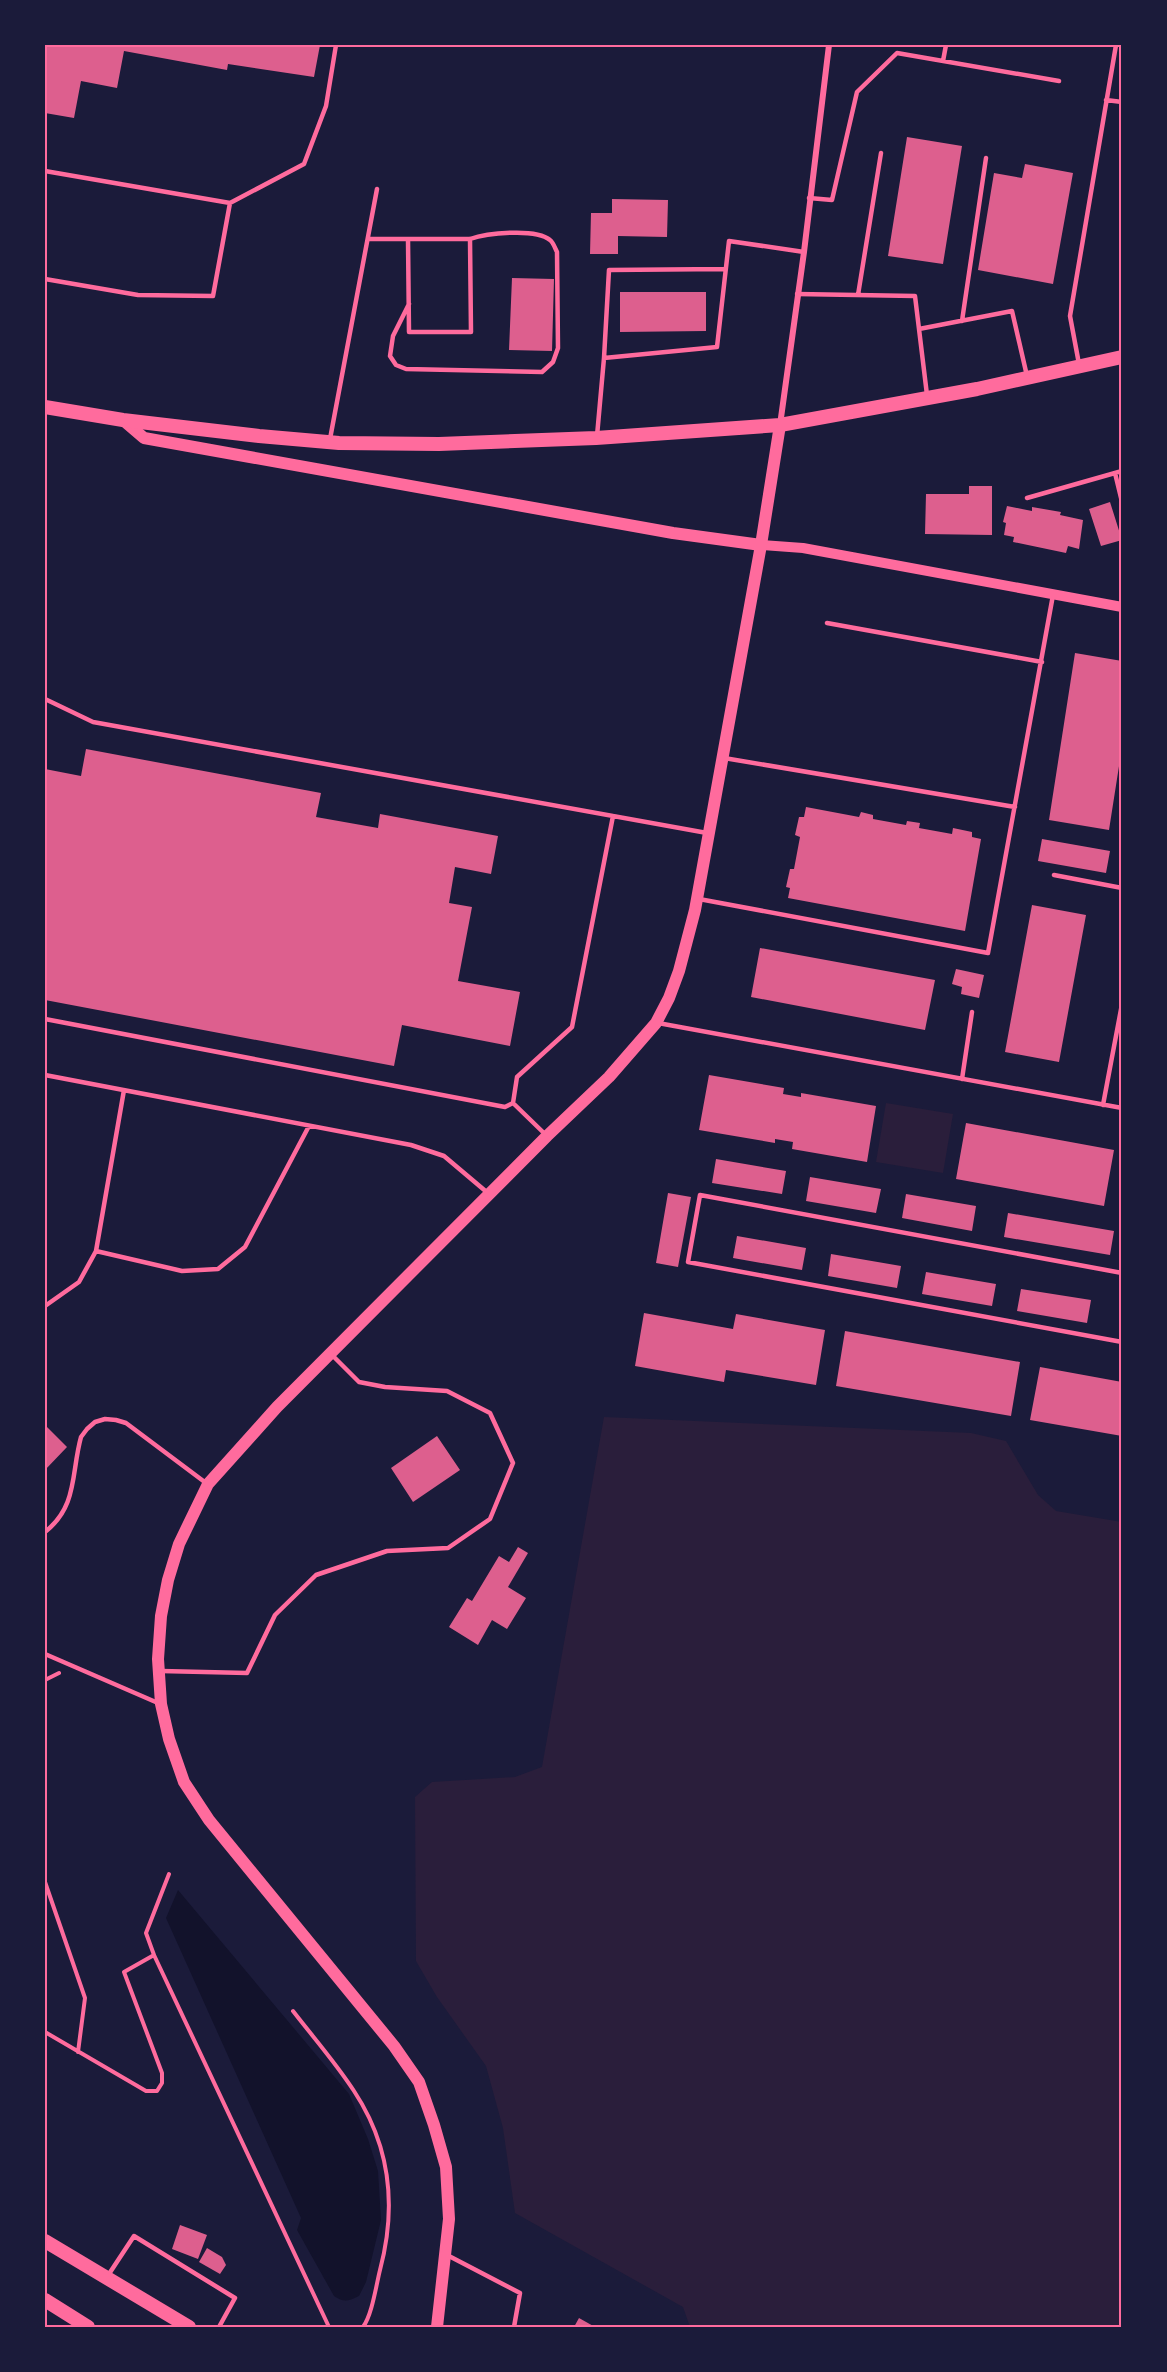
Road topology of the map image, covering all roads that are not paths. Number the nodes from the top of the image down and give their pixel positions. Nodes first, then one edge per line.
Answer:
1 (336, 45) edge
2 (829, 45) edge
3 (946, 45) edge
4 (1116, 45) edge
5 (943, 61) junction
6 (1059, 81) dead end
7 (1106, 100) junction
8 (1122, 102) edge
9 (881, 153) dead end
10 (986, 158) dead end
11 (45, 171) edge
12 (377, 189) dead end
13 (809, 198) junction
14 (230, 203) junction
15 (368, 239) junction
16 (408, 239) junction
17 (470, 239) junction
18 (804, 252) junction
19 (725, 269) junction
20 (45, 279) edge
21 (797, 294) junction
22 (858, 295) junction
23 (408, 304) junction
24 (962, 321) junction
25 (919, 329) junction
26 (1122, 357) edge
27 (604, 358) junction
28 (1080, 366) junction
29 (1028, 378) junction
30 (927, 398) junction
31 (45, 407) edge
32 (123, 420) junction
33 (780, 425) junction
34 (597, 438) junction
35 (330, 442) junction
36 (1122, 471) edge
37 (1115, 473) junction
38 (1027, 498) dead end
39 (1122, 502) edge
40 (761, 544) junction
41 (1053, 595) junction
42 (1122, 607) edge
43 (827, 623) dead end
44 (1042, 662) junction
45 (45, 699) edge
46 (721, 757) junction
47 (1015, 807) junction
48 (613, 816) junction
49 (707, 833) junction
50 (1054, 875) dead end
51 (1122, 888) edge
52 (697, 898) junction
53 (1122, 1004) edge
54 (972, 1012) dead end
55 (45, 1019) edge
56 (656, 1023) junction
57 (45, 1075) edge
58 (962, 1079) junction
59 (124, 1090) junction
60 (513, 1103) junction
61 (1104, 1105) junction
62 (1122, 1108) edge
63 (309, 1126) junction
64 (547, 1136) junction
65 (489, 1194) junction
66 (96, 1251) junction
67 (1122, 1273) edge
68 (45, 1306) edge
69 (1122, 1342) edge
70 (330, 1354) junction
71 (208, 1484) junction
72 (45, 1532) edge
73 (45, 1654) edge
74 (158, 1671) junction
75 (161, 1704) junction
76 (45, 2241) edge
77 (446, 2254) junction
78 (107, 2277) junction
79 (45, 2300) edge
80 (88, 2327) edge
81 (189, 2327) edge
82 (219, 2327) edge
83 (437, 2327) edge
84 (514, 2327) edge

1 - 14 lane
2 - 13 street
3 - 5 lane
4 - 7 lane
5 - 6 lane
5 - 13 lane
7 - 8 lane
7 - 28 lane
9 - 22 lane
10 - 24 lane
11 - 14 lane
12 - 15 lane
13 - 18 street
14 - 20 lane
15 - 16 lane
15 - 35 lane
16 - 17 lane
16 - 23 lane
17 - 23 lane
17 - 23 lane
18 - 19 lane
18 - 21 street
19 - 27 lane
19 - 27 lane
21 - 22 lane
21 - 33 street
22 - 25 lane
24 - 25 lane
24 - 29 lane
25 - 30 lane
26 - 28 main road
27 - 34 lane
28 - 29 main road
29 - 30 main road
30 - 33 main road
31 - 32 main road
32 - 35 main road
32 - 40 main road
33 - 34 main road
33 - 40 main road
34 - 35 main road
36 - 37 lane
37 - 38 lane
37 - 39 lane
40 - 41 street
40 - 46 main road
41 - 42 street
41 - 44 lane
43 - 44 lane
44 - 47 lane
45 - 48 lane
46 - 47 lane
46 - 49 main road
47 - 52 lane
48 - 49 lane
48 - 60 lane
49 - 52 main road
50 - 51 lane
52 - 56 main road
53 - 61 lane
54 - 58 lane
55 - 60 lane
56 - 58 lane
56 - 64 main road
57 - 59 lane
58 - 61 lane
59 - 63 lane
59 - 66 lane
60 - 64 lane
61 - 62 lane
63 - 65 lane
63 - 66 lane
64 - 65 main road
65 - 70 main road
66 - 68 lane
67 - 69 lane
70 - 71 main road
70 - 74 lane
71 - 72 lane
71 - 74 main road
73 - 75 lane
74 - 75 main road
75 - 77 main road
76 - 78 main road
77 - 83 main road
77 - 84 lane
78 - 81 main road
78 - 82 lane
79 - 80 main road

